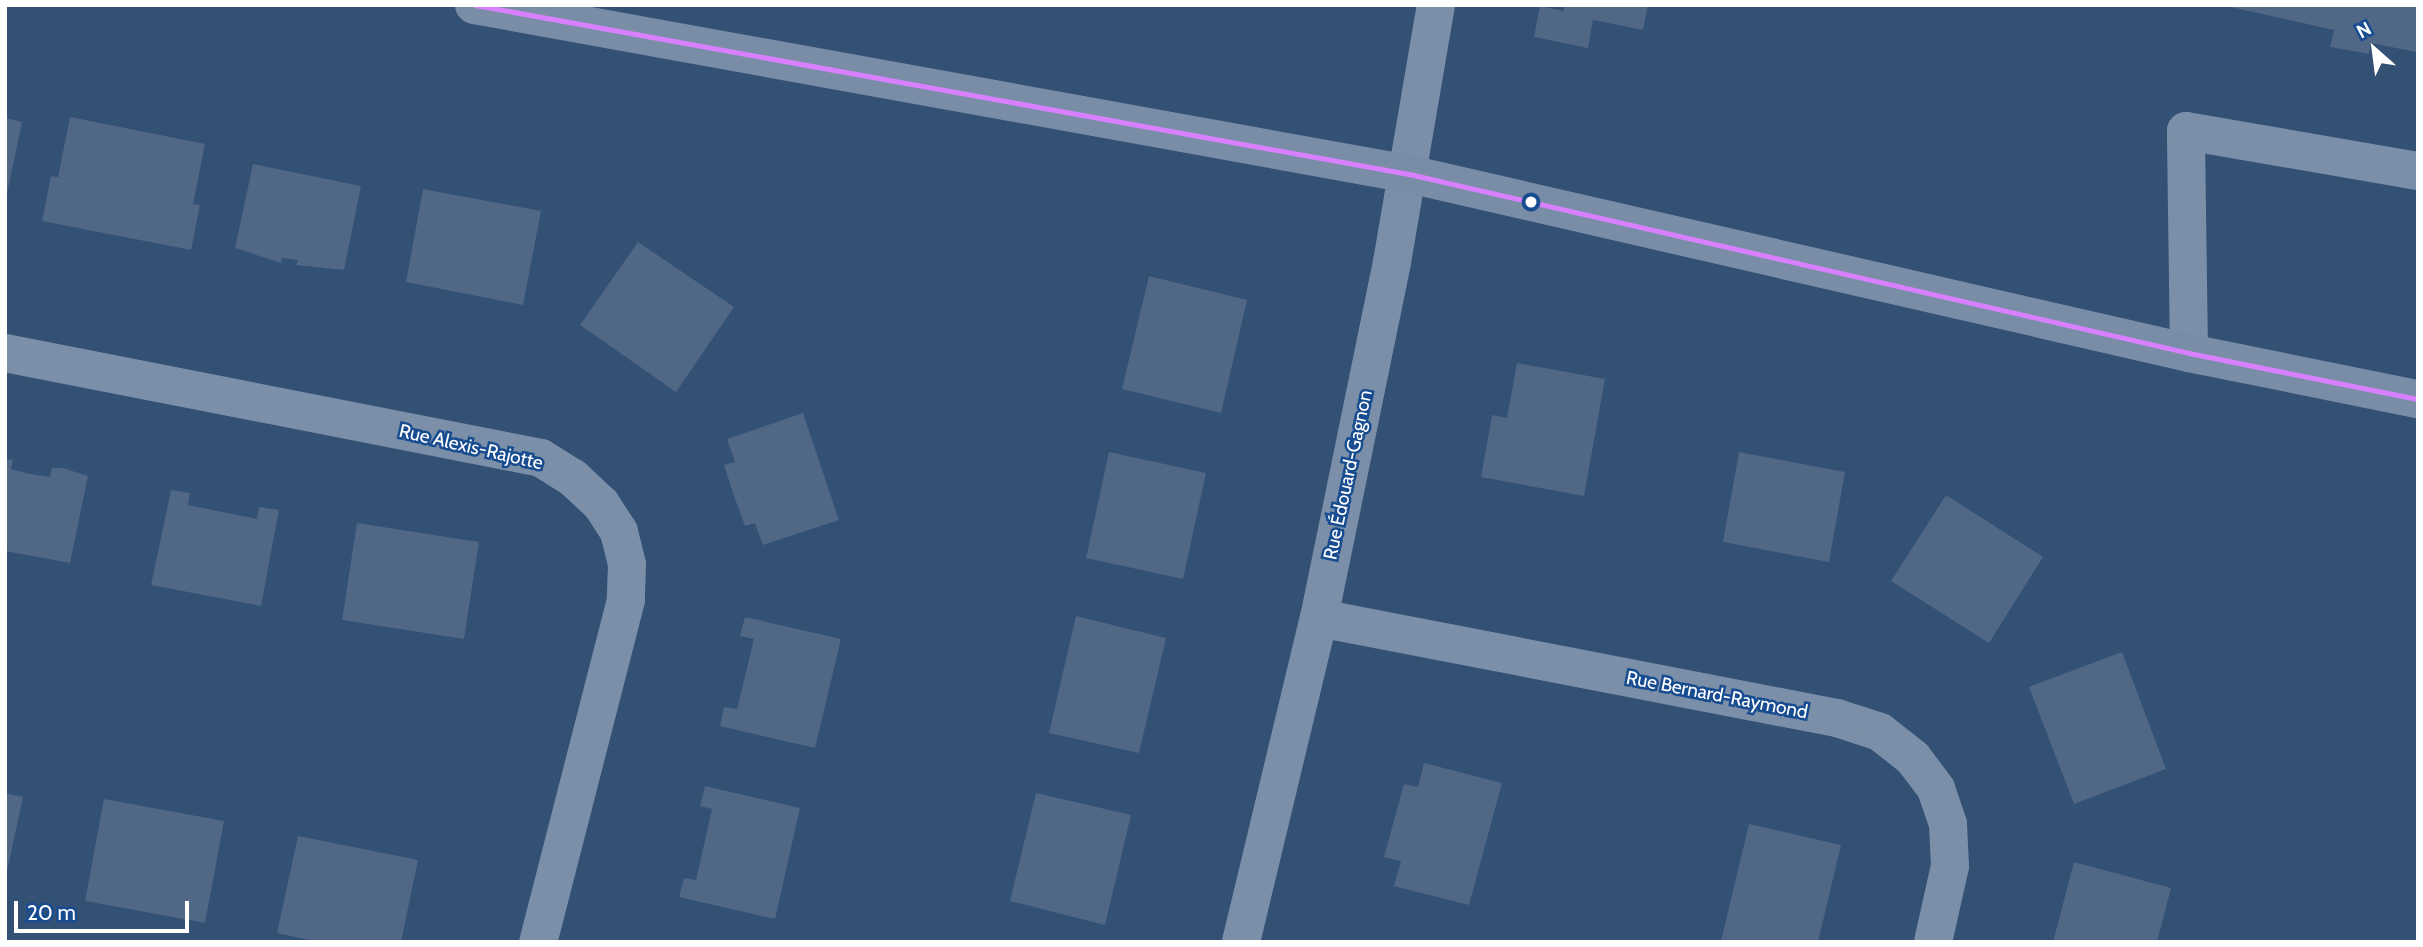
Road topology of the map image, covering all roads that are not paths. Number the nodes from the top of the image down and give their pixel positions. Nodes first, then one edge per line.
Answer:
1 (474, 5) edge
2 (1436, 5) edge
3 (2418, 172) edge
4 (1409, 174) junction
5 (5, 353) edge
6 (2189, 353) junction
7 (2418, 399) edge
8 (1319, 618) junction
9 (538, 942) edge
10 (1241, 942) edge
11 (1933, 942) edge

1 - 4 main road
2 - 4 street, Rue Édouard-Gagnon
3 - 6 street
4 - 6 main road
4 - 8 street, Rue Édouard-Gagnon
5 - 9 street, Rue Alexis-Rajotte
6 - 7 main road
8 - 10 street, Rue Édouard-Gagnon
8 - 11 street, Rue Bernard-Raymond

